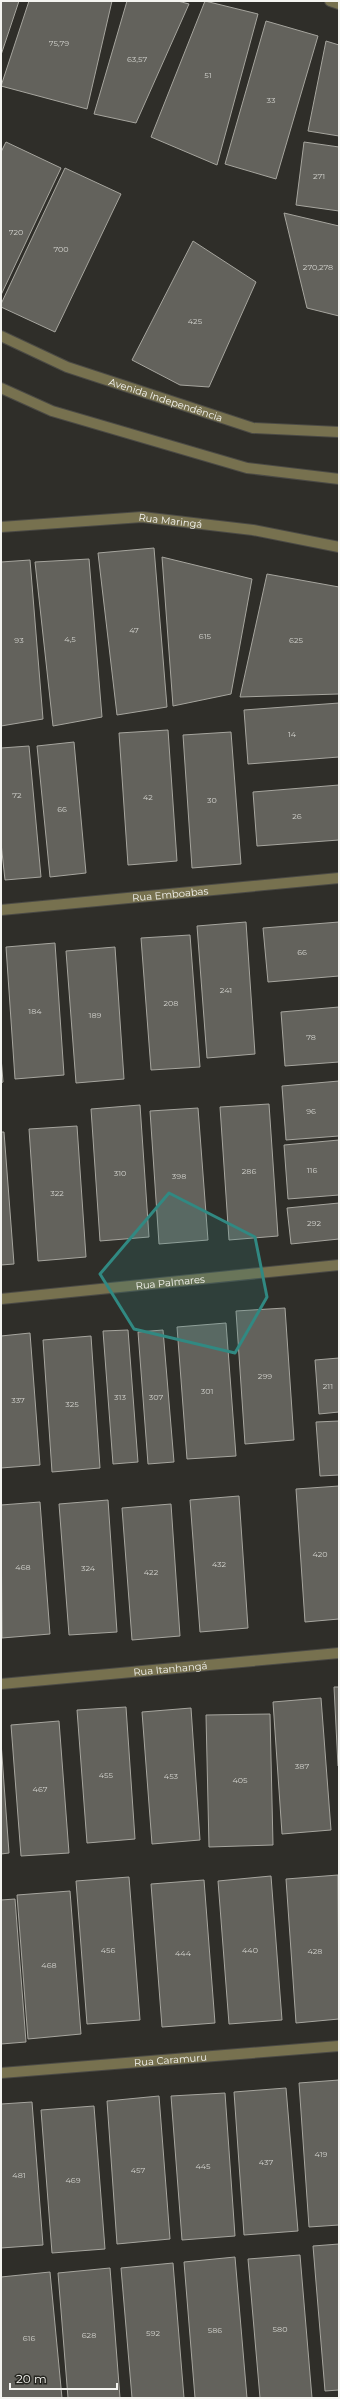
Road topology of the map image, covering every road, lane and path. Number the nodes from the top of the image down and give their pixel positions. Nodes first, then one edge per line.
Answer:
1 (330, 1) edge
2 (339, 4) edge
3 (1, 336) edge
4 (1, 388) edge
5 (339, 432) edge
6 (339, 479) edge
7 (1, 527) edge
8 (339, 547) edge
9 (339, 878) edge
10 (1, 910) edge
11 (339, 1265) edge
12 (1, 1299) edge
13 (339, 1653) edge
14 (1, 1684) edge
15 (339, 2046) edge
16 (1, 2073) edge

1 - 2 street
3 - 5 street, Avenida Independência
4 - 6 street
7 - 8 street, Rua Maringá
9 - 10 street, Rua Emboabas
11 - 12 street, Rua Palmares
13 - 14 street, Rua Itanhangá
15 - 16 street, Rua Caramuru

